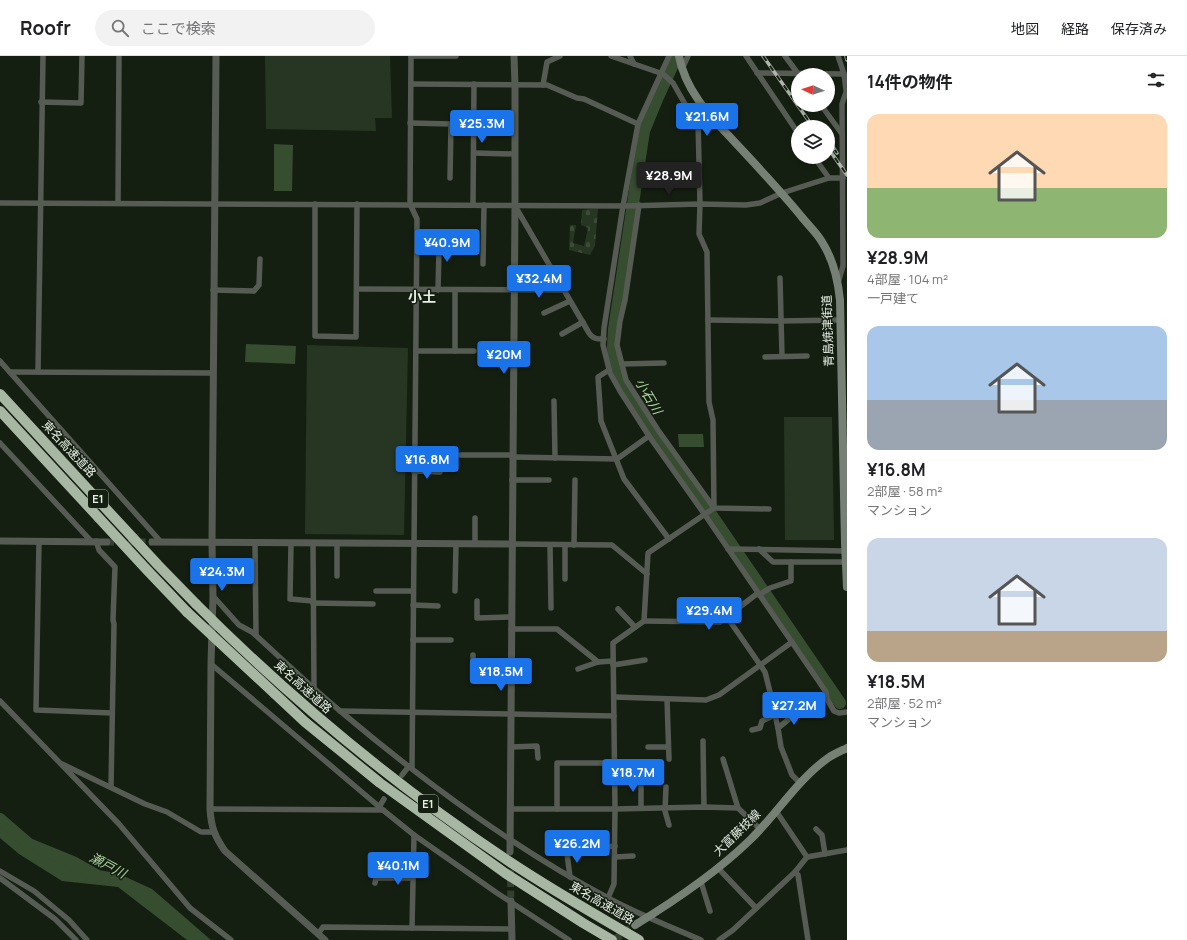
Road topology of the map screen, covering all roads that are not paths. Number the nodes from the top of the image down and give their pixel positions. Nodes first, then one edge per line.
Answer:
1 (42, 56) edge
2 (82, 56) edge
3 (118, 56) edge
4 (216, 56) edge
5 (411, 56) edge
6 (456, 56) edge
7 (514, 56) edge
8 (560, 56) edge
9 (611, 56) edge
10 (630, 56) edge
11 (669, 56) edge
12 (680, 56) edge
13 (688, 56) edge
14 (746, 56) edge
15 (785, 56) edge
16 (838, 56) edge
17 (634, 64) junction
18 (682, 68) junction
19 (794, 68) edge
20 (662, 73) junction
21 (757, 73) junction
22 (791, 74) edge
23 (835, 74) edge
24 (844, 74) junction
25 (411, 84) junction
26 (474, 84) junction
27 (515, 85) junction
28 (542, 85) junction
29 (847, 89) edge
30 (41, 102) junction
31 (826, 112) edge
32 (410, 123) junction
33 (791, 123) edge
34 (638, 124) junction
35 (843, 134) junction
36 (474, 153) junction
37 (515, 154) junction
38 (819, 164) edge
39 (450, 178) dead end
40 (829, 178) junction
41 (843, 178) junction
42 (782, 193) junction
43 (0, 203) edge
44 (40, 203) junction
45 (118, 203) junction
46 (214, 203) junction
47 (315, 204) junction
48 (357, 204) junction
49 (410, 204) junction
50 (700, 204) junction
51 (474, 205) junction
52 (484, 205) junction
53 (515, 205) junction
54 (639, 205) junction
55 (624, 206) junction
56 (447, 233) dead end
57 (260, 259) dead end
58 (483, 264) dead end
59 (845, 266) edge
60 (780, 278) dead end
61 (838, 284) junction
62 (357, 289) junction
63 (214, 290) junction
64 (416, 290) junction
65 (438, 290) junction
66 (455, 290) junction
67 (564, 290) junction
68 (514, 291) junction
69 (570, 301) junction
70 (544, 313) dead end
71 (708, 320) junction
72 (841, 320) junction
73 (780, 321) junction
74 (583, 322) junction
75 (562, 334) dead end
76 (604, 339) junction
77 (416, 351) junction
78 (455, 351) junction
79 (474, 351) dead end
80 (782, 356) junction
81 (807, 356) dead end
82 (765, 357) dead end
83 (0, 361) edge
84 (664, 363) dead end
85 (622, 364) junction
86 (610, 370) junction
87 (10, 372) junction
88 (38, 372) junction
89 (213, 374) junction
90 (845, 391) edge
91 (0, 394) edge
92 (554, 401) dead end
93 (0, 411) edge
94 (845, 425) edge
95 (649, 436) junction
96 (0, 443) edge
97 (460, 455) dead end
98 (512, 456) junction
99 (555, 458) junction
100 (617, 459) junction
101 (414, 471) junction
102 (440, 472) dead end
103 (512, 480) junction
104 (549, 480) dead end
105 (575, 480) dead end
106 (714, 508) junction
107 (769, 509) dead end
108 (705, 515) junction
109 (475, 518) dead end
110 (669, 539) junction
111 (0, 541) edge
112 (39, 541) junction
113 (94, 542) junction
114 (107, 542) tunnel mouth
115 (152, 542) tunnel mouth
116 (161, 542) junction
117 (212, 543) junction
118 (255, 543) junction
119 (291, 543) junction
120 (313, 543) junction
121 (337, 543) junction
122 (414, 544) junction
123 (456, 544) junction
124 (475, 544) junction
125 (512, 544) junction
126 (550, 545) junction
127 (565, 545) junction
128 (574, 545) junction
129 (846, 545) edge
130 (728, 549) junction
131 (759, 549) junction
132 (791, 562) junction
133 (846, 562) junction
134 (648, 574) junction
135 (337, 576) dead end
136 (565, 579) dead end
137 (847, 587) edge
138 (376, 591) dead end
139 (413, 591) junction
140 (455, 591) dead end
141 (759, 594) junction
142 (213, 596) junction
143 (477, 601) dead end
144 (313, 602) junction
145 (373, 604) dead end
146 (413, 605) junction
147 (438, 606) dead end
148 (551, 608) dead end
149 (618, 609) dead end
150 (511, 617) junction
151 (727, 617) junction
152 (644, 621) junction
153 (635, 628) junction
154 (511, 629) junction
155 (256, 635) junction
156 (413, 640) junction
157 (451, 640) dead end
158 (792, 642) junction
159 (473, 655) dead end
160 (645, 660) dead end
161 (598, 662) junction
162 (613, 663) junction
163 (211, 664) junction
164 (760, 665) junction
165 (578, 669) dead end
166 (511, 678) junction
167 (314, 687) junction
168 (614, 697) junction
169 (666, 699) junction
170 (0, 701) edge
171 (340, 711) junction
172 (799, 711) dead end
173 (412, 712) junction
174 (847, 712) edge
175 (112, 713) junction
176 (511, 713) junction
177 (775, 715) junction
178 (614, 716) junction
179 (778, 728) junction
180 (752, 730) dead end
181 (703, 741) dead end
182 (511, 747) junction
183 (648, 747) dead end
184 (668, 747) junction
185 (847, 748) edge
186 (538, 758) dead end
187 (669, 759) dead end
188 (723, 759) dead end
189 (58, 762) junction
190 (615, 763) junction
191 (410, 767) junction
192 (402, 775) dead end
193 (641, 778) dead end
194 (800, 783) junction
195 (111, 787) junction
196 (666, 787) dead end
197 (384, 799) dead end
198 (704, 807) junction
199 (381, 808) junction
200 (641, 808) junction
201 (666, 808) junction
202 (738, 808) junction
203 (210, 809) junction
204 (510, 809) junction
205 (557, 809) junction
206 (615, 809) junction
207 (776, 811) junction
208 (669, 825) dead end
209 (760, 829) junction
210 (816, 830) dead end
211 (214, 832) junction
212 (414, 835) junction
213 (510, 840) junction
214 (572, 843) dead end
215 (615, 846) junction
216 (605, 847) dead end
217 (847, 850) edge
218 (510, 852) tunnel mouth
219 (825, 854) junction
220 (633, 856) dead end
221 (615, 857) junction
222 (807, 857) junction
223 (718, 868) junction
224 (0, 871) edge
225 (795, 872) junction
226 (570, 877) junction
227 (0, 878) edge
228 (413, 878) junction
229 (701, 882) junction
230 (375, 883) dead end
231 (608, 898) junction
232 (511, 901) junction
233 (756, 908) junction
234 (710, 911) dead end
235 (648, 918) junction
236 (635, 925) tunnel mouth
237 (412, 928) junction
238 (511, 929) junction
239 (318, 934) junction
240 (76, 940) edge
241 (87, 940) edge
242 (231, 940) edge
243 (325, 940) edge
244 (512, 940) edge
245 (569, 940) edge
246 (612, 940) edge
247 (639, 940) edge
248 (701, 940) edge
249 (719, 940) edge
250 (808, 940) edge

1 - 30 street
2 - 30 street
3 - 45 street
4 - 46 street
5 - 6 street
5 - 25 street
7 - 27 street
8 - 28 street
9 - 17 street
10 - 17 street
11 - 20 street
12 - 18 main road, 青島焼津街道
13 - 18 street
14 - 21 street
15 - 19 street
16 - 24 street
17 - 20 street
18 - 42 main road, 青島焼津街道
20 - 34 street
20 - 50 street
21 - 22 street
21 - 33 street
23 - 24 street
24 - 29 street
25 - 26 street
25 - 32 street
26 - 27 street
26 - 36 street
27 - 28 street
27 - 37 street
28 - 34 street
29 - 35 street
30 - 44 street
31 - 35 street
32 - 39 street
32 - 49 street
34 - 55 street
35 - 41 street
36 - 37 street
36 - 51 street
37 - 53 street
38 - 40 street
40 - 41 street
40 - 42 street
41 - 59 street
42 - 50 street
42 - 61 main road, 青島焼津街道
43 - 44 street
44 - 45 street
44 - 88 street
45 - 46 street
46 - 47 street
46 - 63 street
47 - 48 street
47 - 62 street
48 - 49 street
48 - 62 street
49 - 51 street
49 - 64 street
50 - 54 street
50 - 71 street
51 - 52 street
52 - 53 street
52 - 58 street
53 - 55 street
53 - 67 street
53 - 68 street
54 - 55 street
54 - 85 street
55 - 76 street
56 - 65 street
57 - 63 street
59 - 61 street
60 - 73 street
61 - 72 main road, 青島焼津街道
62 - 64 street
63 - 89 street
64 - 65 street
64 - 77 street
65 - 66 street
66 - 68 street
66 - 78 street
67 - 68 street
67 - 69 street
68 - 98 street
69 - 70 street
69 - 74 street
71 - 73 street
71 - 106 street
72 - 73 street
72 - 90 main road, 青島焼津街道
73 - 80 street
74 - 75 street
74 - 76 street
76 - 86 street
77 - 78 street
77 - 101 street
78 - 79 street
80 - 81 street
80 - 82 street
83 - 87 street
84 - 85 street
85 - 106 street
86 - 95 street
86 - 100 street
87 - 88 street
87 - 116 street
88 - 89 street
89 - 117 street
90 - 94 main road, 青島焼津街道
91 - 247 highway, 東名高速道路 / E1, bridge
92 - 99 street
93 - 246 highway, 東名高速道路 / E1, bridge
94 - 129 main road, 青島焼津街道
95 - 100 street
95 - 108 street
96 - 113 street
97 - 98 street
98 - 99 street
98 - 103 street
99 - 100 street
100 - 110 street
101 - 102 street
101 - 122 street
103 - 104 street
103 - 125 street
105 - 128 street
106 - 107 street
106 - 108 street
108 - 110 street
108 - 130 street
109 - 124 street
110 - 134 street
111 - 112 street
112 - 113 street
112 - 175 street
113 - 114 street
113 - 175 street
115 - 116 street
116 - 117 street
117 - 118 street
117 - 142 street
118 - 119 street
118 - 155 street
119 - 120 street
119 - 144 street
120 - 121 street
120 - 144 street
121 - 122 street
121 - 135 street
122 - 123 street
122 - 139 street
123 - 124 street
123 - 140 street
124 - 125 street
125 - 126 street
125 - 150 street
126 - 127 street
126 - 148 street
127 - 128 street
127 - 136 street
128 - 134 street
129 - 131 street
129 - 133 main road, 青島焼津街道
130 - 131 street
130 - 141 street
131 - 132 street
132 - 133 street
132 - 141 street
133 - 137 main road, 青島焼津街道
134 - 152 street
138 - 139 street
139 - 146 street
141 - 151 street
141 - 158 street
142 - 155 street
142 - 163 street
143 - 150 street
144 - 145 street
144 - 167 street
146 - 147 street
146 - 156 street
149 - 153 street
150 - 154 street
151 - 152 street
151 - 164 street
152 - 153 street
153 - 162 street
154 - 161 street
154 - 166 street
155 - 167 street
156 - 157 street
156 - 173 street
158 - 164 street
158 - 174 street
159 - 166 street
160 - 162 street
161 - 162 street
161 - 165 street
162 - 168 street
163 - 199 street
163 - 203 street
164 - 169 street
164 - 177 street
166 - 176 street
167 - 171 street
168 - 169 street
168 - 178 street
169 - 184 street
170 - 189 street
171 - 173 street
171 - 191 street
172 - 179 street
173 - 176 street
173 - 191 street
175 - 195 street
176 - 178 street
176 - 182 street
177 - 179 street
177 - 180 street
178 - 190 street
179 - 194 street
181 - 198 street
182 - 186 street
182 - 204 street
183 - 184 street
184 - 187 street
185 - 194 main road, 大富藤枝線
188 - 202 street
189 - 195 street
189 - 242 street
190 - 205 street
190 - 206 street
191 - 192 street
191 - 213 street
193 - 200 street
194 - 207 main road, 大富藤枝線
195 - 211 street
196 - 201 street
197 - 199 street
198 - 201 street
198 - 202 street
199 - 203 street
199 - 212 street
200 - 201 street
200 - 206 street
201 - 208 street
202 - 209 street
203 - 211 street
204 - 205 street
204 - 213 street
205 - 206 street
206 - 215 street
207 - 209 main road, 大富藤枝線
207 - 222 street
209 - 223 main road, 大富藤枝線
210 - 219 street
211 - 239 street
212 - 228 street
212 - 232 street
213 - 218 street
213 - 226 street
214 - 226 street
215 - 216 street
215 - 221 street
217 - 219 street
219 - 222 street
220 - 221 street
221 - 231 street
222 - 225 street
223 - 229 main road, 大富藤枝線
223 - 233 street
224 - 241 street
225 - 233 street
225 - 250 street
226 - 231 street
227 - 240 street
228 - 230 street
228 - 237 street
229 - 234 street
229 - 235 main road, 大富藤枝線
231 - 235 street
232 - 238 street
232 - 245 street
233 - 249 street
235 - 236 main road, 大富藤枝線
235 - 248 street
237 - 238 street
237 - 239 street
238 - 244 street
239 - 243 street

